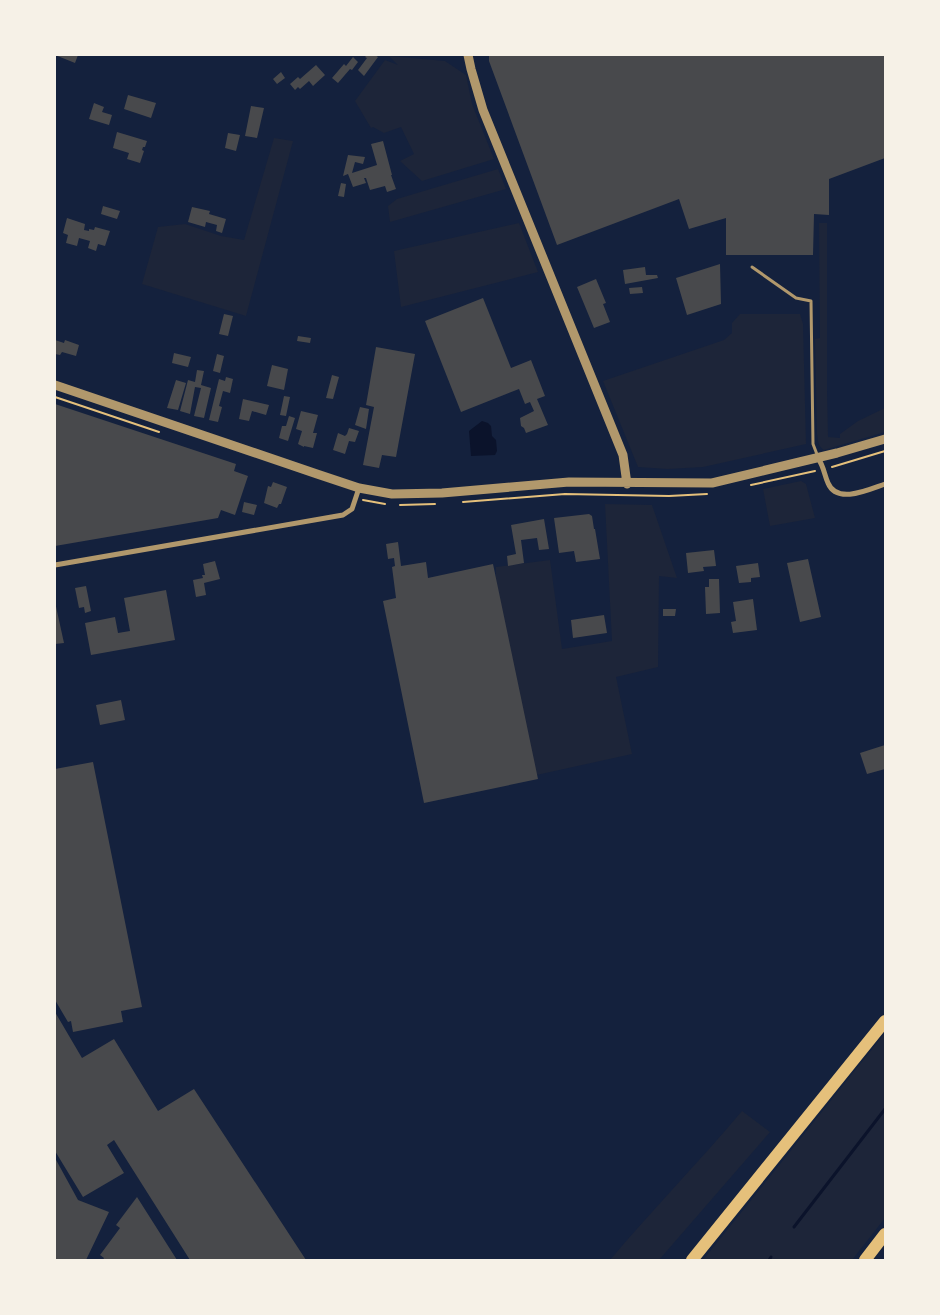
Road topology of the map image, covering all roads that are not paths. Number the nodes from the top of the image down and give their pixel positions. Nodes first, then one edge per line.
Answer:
1 (468, 55) edge
2 (752, 267) dead end
3 (55, 385) edge
4 (885, 439) edge
5 (818, 458) junction
6 (627, 484) junction
7 (885, 484) edge
8 (359, 488) junction
9 (55, 565) edge
10 (885, 1021) edge
11 (885, 1234) edge
12 (692, 1260) edge
13 (865, 1260) edge

1 - 6 street
2 - 5 lane
3 - 8 street
4 - 5 street
5 - 6 street
5 - 7 street
6 - 8 street
8 - 9 street
10 - 12 highway
11 - 13 highway

